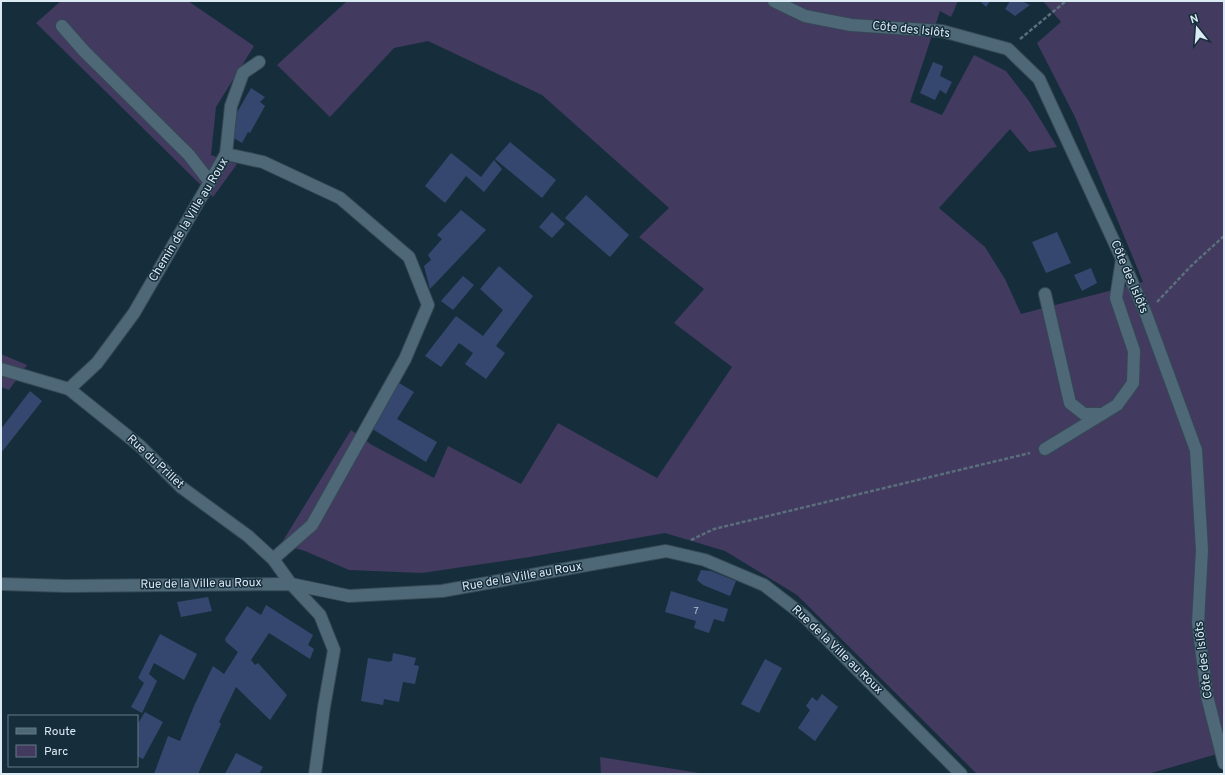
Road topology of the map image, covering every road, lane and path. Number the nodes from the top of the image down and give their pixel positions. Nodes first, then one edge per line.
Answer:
1 (774, 1) edge
2 (1066, 1) edge
3 (62, 26) dead end
4 (1008, 50) junction
5 (259, 62) dead end
6 (226, 154) junction
7 (210, 182) junction
8 (1224, 236) edge
9 (1122, 259) junction
10 (1045, 294) dead end
11 (1146, 314) junction
12 (1, 369) edge
13 (69, 389) junction
14 (1103, 414) junction
15 (1045, 449) joint
16 (666, 551) junction
17 (273, 559) junction
18 (1, 584) edge
19 (291, 584) junction
20 (1224, 763) edge
21 (315, 774) edge
22 (961, 774) edge

1 - 4 street, Côte des Islôts
2 - 4 path
3 - 7 street
4 - 9 street, Côte des Islôts
5 - 6 street
6 - 7 street, Chemin de la Ville au Roux
6 - 17 street, Chemin de la Ville au Roux
7 - 13 street, Chemin de la Ville au Roux
8 - 11 path
9 - 11 street, Côte des Islôts
9 - 14 street
10 - 14 street
11 - 20 street, Côte des Islôts
12 - 13 street, Rue du Prillet
13 - 17 street, Rue du Prillet
14 - 15 street
15 - 16 path
16 - 19 street, Rue de la Ville au Roux
16 - 22 street, Rue de la Ville au Roux
17 - 19 street, Rue du Prillet
18 - 19 street, Rue de la Ville au Roux
19 - 21 street, Rue du Prillet

